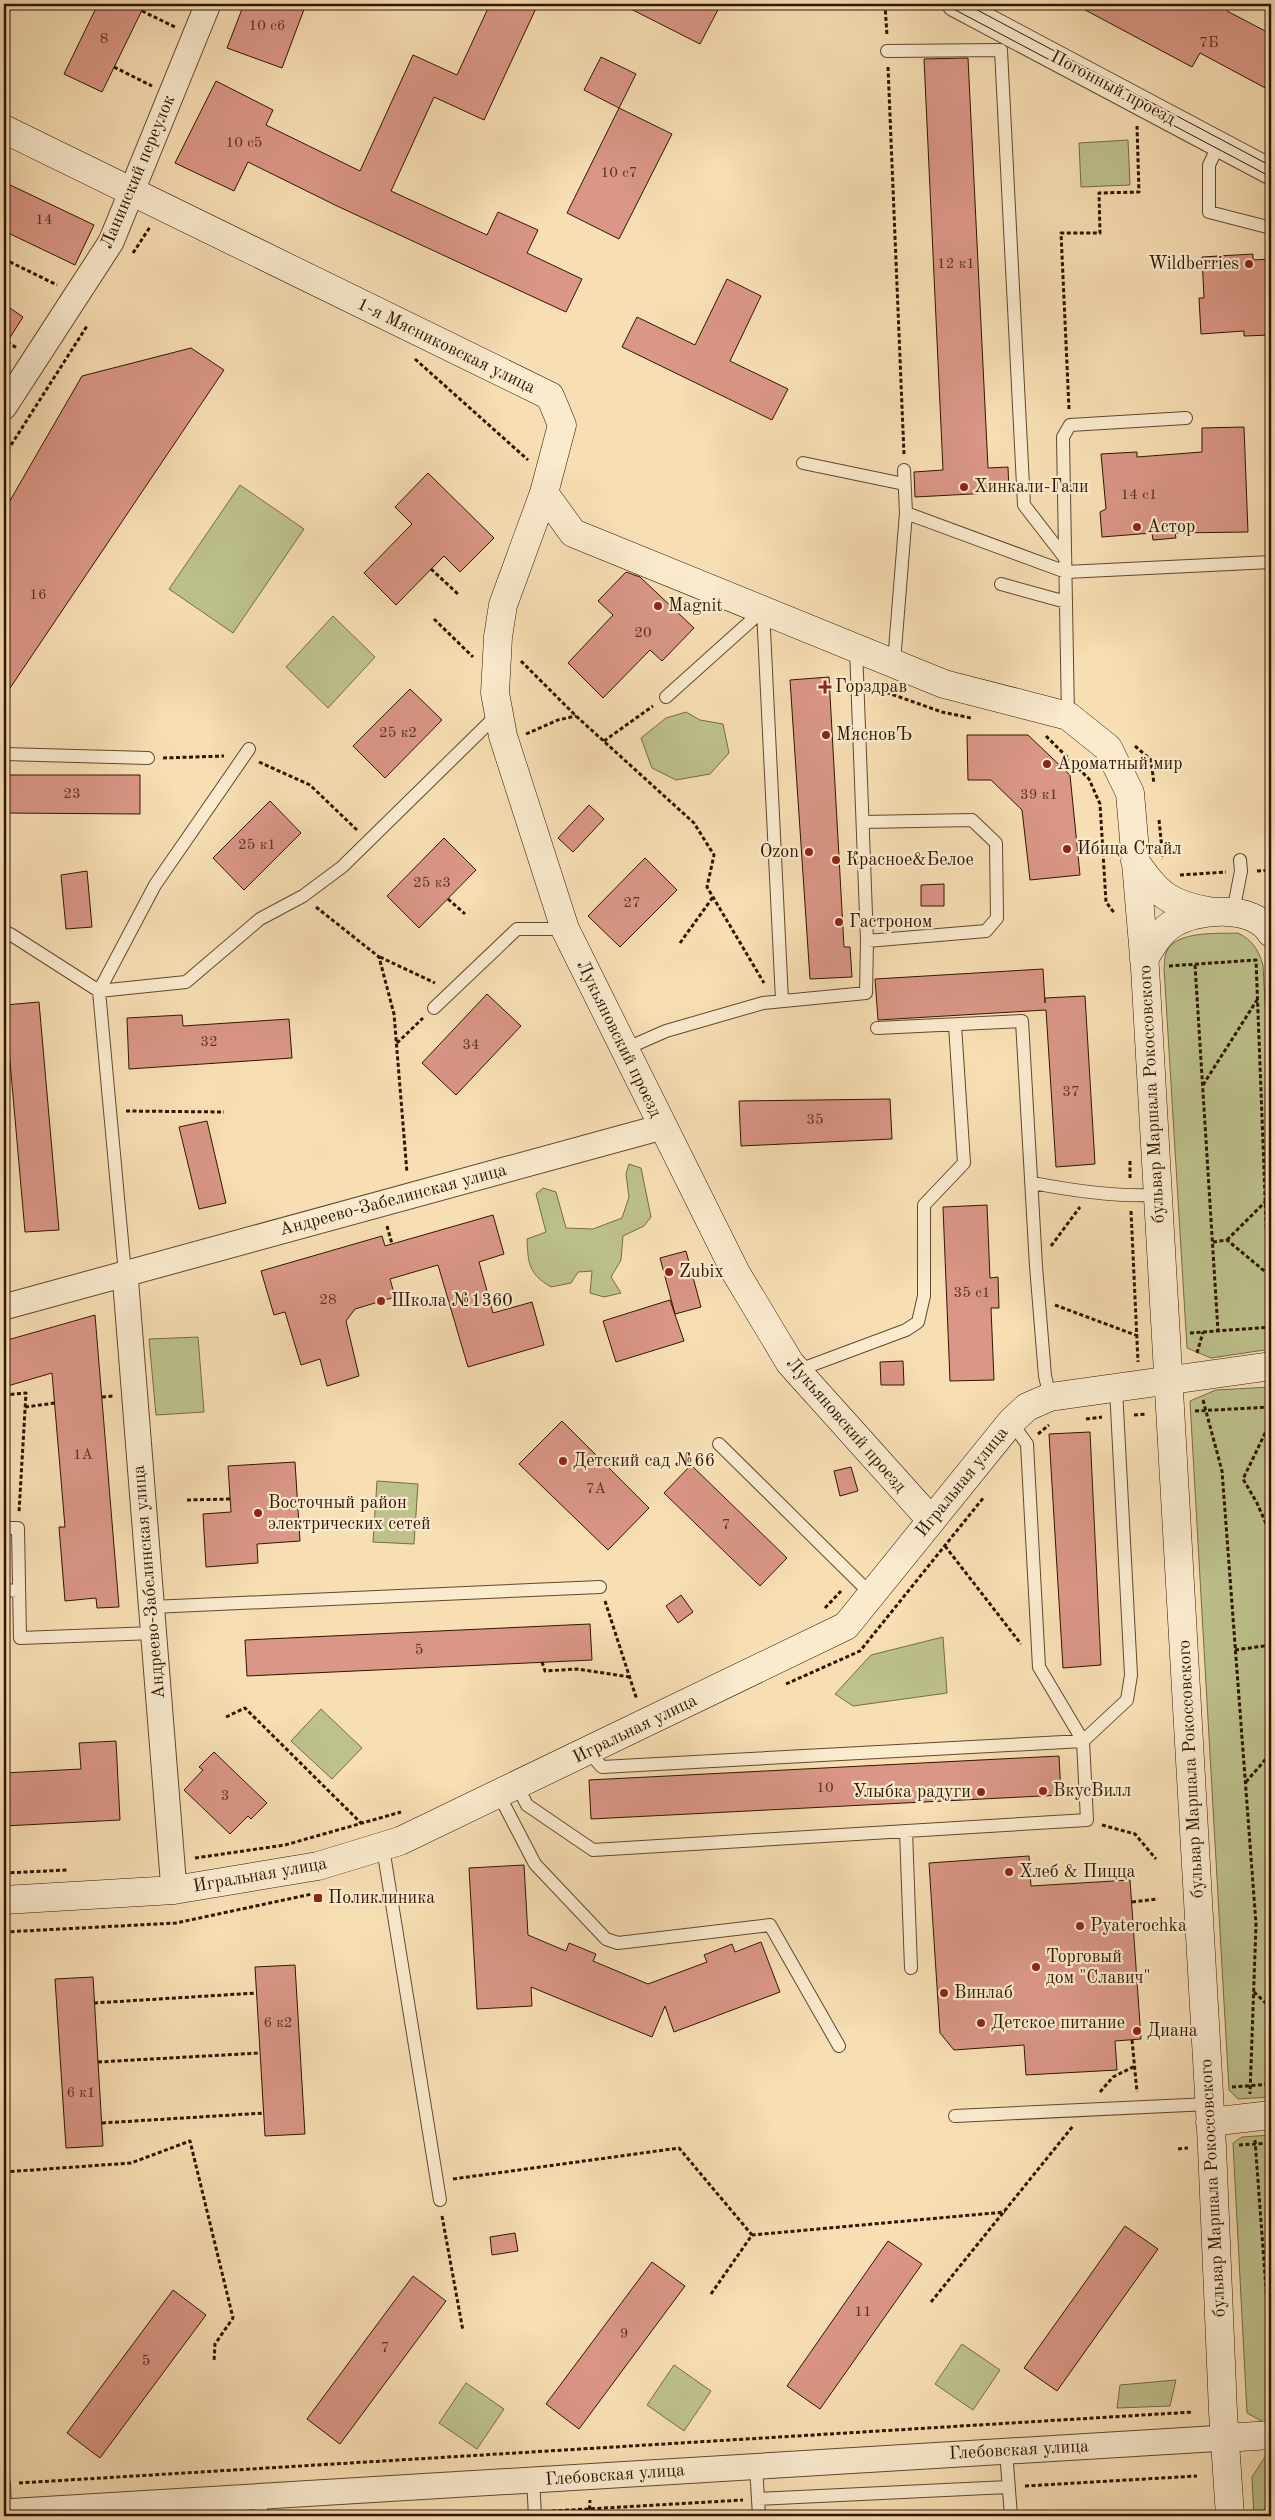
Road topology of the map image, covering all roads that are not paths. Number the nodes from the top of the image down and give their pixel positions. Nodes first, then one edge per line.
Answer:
1 (208, 4) edge
2 (955, 4) edge
3 (887, 52) road end
4 (4, 129) edge
5 (1219, 144) junction
6 (1271, 172) edge
7 (131, 190) junction
8 (1271, 228) edge
9 (4, 407) edge
10 (1186, 418) dead end
11 (803, 463) dead end
12 (904, 470) road end
13 (546, 484) junction
14 (904, 484) junction
15 (906, 513) junction
16 (1065, 558) junction
17 (1271, 562) edge
18 (1066, 572) junction
19 (1000, 584) dead end
20 (1066, 602) junction
21 (763, 610) junction
22 (856, 647) junction
23 (894, 662) junction
24 (666, 697) road end
25 (1068, 716) junction
26 (500, 725) junction
27 (247, 752) road end
28 (4, 754) edge
29 (152, 758) road end
30 (863, 822) junction
31 (1240, 860) dead end
32 (1136, 861) junction
33 (1221, 912) junction
34 (564, 929) junction
35 (1271, 933) edge
36 (4, 934) edge
37 (867, 942) junction
38 (1157, 962) junction
39 (100, 991) junction
40 (782, 1000) junction
41 (434, 1008) road end
42 (955, 1025) junction
43 (877, 1028) dead end
44 (625, 1049) junction
45 (662, 1127) junction
46 (1033, 1183) junction
47 (1144, 1196) junction
48 (125, 1274) junction
49 (4, 1307) edge
50 (1271, 1366) edge
51 (796, 1371) junction
52 (1168, 1381) junction
53 (1116, 1389) junction
54 (1050, 1397) junction
55 (1011, 1422) junction
56 (719, 1444) dead end
57 (931, 1520) junction
58 (4, 1528) edge
59 (863, 1586) junction
60 (600, 1587) road end
61 (4, 1590) edge
62 (19, 1591) junction
63 (152, 1607) junction
64 (154, 1633) junction
65 (1083, 1741) junction
66 (588, 1751) junction
67 (508, 1790) junction
68 (906, 1831) junction
69 (383, 1848) junction
70 (174, 1890) junction
71 (4, 1900) edge
72 (911, 1968) dead end
73 (839, 2046) dead end
74 (1210, 2113) junction
75 (955, 2116) dead end
76 (1262, 2116) edge
77 (440, 2200) road end
78 (1271, 2435) edge
79 (1225, 2438) junction
80 (1006, 2451) junction
81 (756, 2466) junction
82 (533, 2480) junction
83 (8, 2484) edge
84 (1008, 2487) junction
85 (758, 2499) junction
86 (261, 2506) edge
87 (105, 2511) edge
88 (5, 2512) edge
89 (535, 2514) edge
90 (759, 2516) edge
91 (1011, 2516) edge
92 (1230, 2516) edge

1 - 7 street, Ланинский переулок
2 - 5 street, Погонный проезд
3 - 16 lane
4 - 7 street, 1-я Мясниковская улица
5 - 6 street, Погонный проезд
5 - 8 lane
7 - 9 street, Ланинский переулок
7 - 13 street, 1-я Мясниковская улица
10 - 16 lane
11 - 14 lane
12 - 14 lane
13 - 21 street
13 - 26 street, Лукьяновский проезд
14 - 15 lane
15 - 18 lane
15 - 23 lane
16 - 18 lane
17 - 18 lane
18 - 20 lane
19 - 20 lane
20 - 25 lane
21 - 22 street
21 - 24 lane
21 - 40 lane
22 - 23 street
22 - 30 lane
23 - 25 street
25 - 32 street
26 - 34 street, Лукьяновский проезд
26 - 39 lane
27 - 39 lane
28 - 29 lane
30 - 37 lane
30 - 37 lane
31 - 33 lane
32 - 33 street
32 - 38 street
33 - 35 street
33 - 38 street, бульвар Маршала Рокоссовского
34 - 41 lane
34 - 44 street, Лукьяновский проезд
36 - 39 lane
37 - 40 lane
38 - 47 street, бульвар Маршала Рокоссовского
39 - 48 lane
40 - 44 lane
42 - 43 lane
42 - 46 lane
42 - 51 lane
44 - 45 street, Лукьяновский проезд
45 - 48 street, Андреево-Забелинская улица
45 - 51 street, Лукьяновский проезд
46 - 47 lane
46 - 54 lane
47 - 52 street, бульвар Маршала Рокоссовского
48 - 49 street, Андреево-Забелинская улица
48 - 63 street, Андреево-Забелинская улица
50 - 52 street
51 - 57 street, Лукьяновский проезд
52 - 53 street, Игральная улица
52 - 74 street, бульвар Маршала Рокоссовского
53 - 54 street, Игральная улица
53 - 65 lane
54 - 55 street, Игральная улица
55 - 57 street, Игральная улица
55 - 65 lane
56 - 59 lane
57 - 59 street, Игральная улица
58 - 62 lane
59 - 66 street, Игральная улица
60 - 63 lane
61 - 62 lane
62 - 64 lane
63 - 64 street, Андреево-Забелинская улица
64 - 70 street, Андреево-Забелинская улица
65 - 66 lane
65 - 68 lane
66 - 67 street, Игральная улица
67 - 68 lane
67 - 69 street, Игральная улица
67 - 73 lane
68 - 72 lane
69 - 70 street, Игральная улица
69 - 77 lane
70 - 71 street, Игральная улица
74 - 75 lane
74 - 76 street
74 - 79 street, бульвар Маршала Рокоссовского
78 - 79 street
79 - 80 street, Глебовская улица
79 - 92 street, бульвар Маршала Рокоссовского
80 - 81 street, Глебовская улица
80 - 84 lane
81 - 82 street, Глебовская улица
81 - 85 lane
82 - 86 street, Глебовская улица
82 - 89 lane
83 - 88 lane
84 - 85 lane
84 - 91 lane
85 - 90 lane
86 - 87 street, Глебовская улица
87 - 88 street, Глебовская улица

